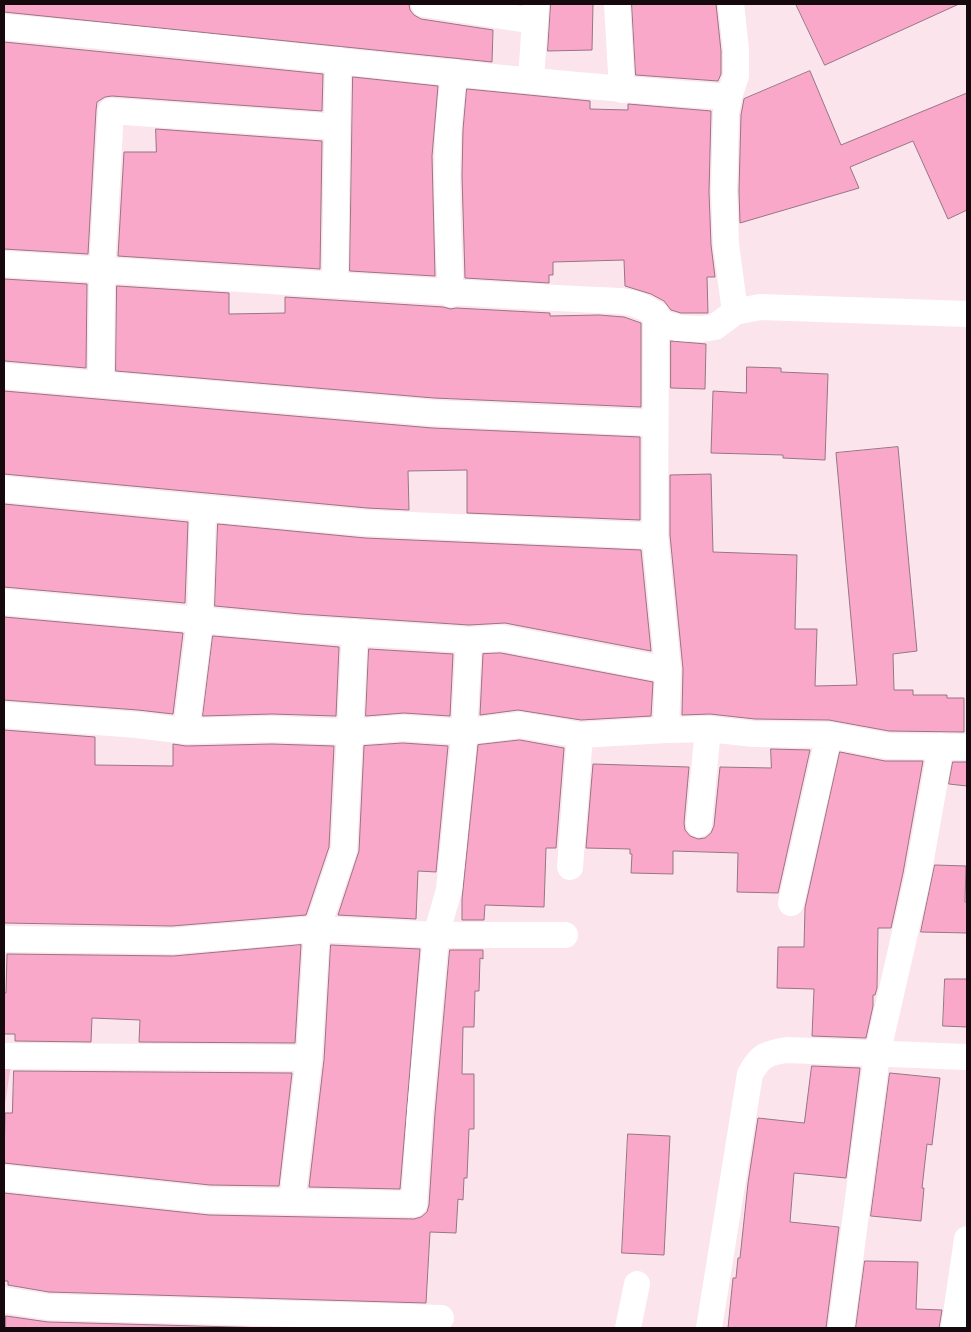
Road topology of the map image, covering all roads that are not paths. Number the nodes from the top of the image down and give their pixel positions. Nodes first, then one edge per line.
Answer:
1 (424, 4) edge
2 (617, 4) edge
3 (731, 4) edge
4 (535, 12) edge
5 (4, 27) edge
6 (338, 60) junction
7 (454, 72) junction
8 (531, 80) junction
9 (622, 90) junction
10 (729, 97) junction
11 (336, 127) junction
12 (4, 264) edge
13 (102, 270) junction
14 (335, 284) junction
15 (451, 294) junction
16 (735, 312) junction
17 (656, 314) junction
18 (967, 314) edge
19 (4, 376) edge
20 (101, 383) junction
21 (655, 423) junction
22 (4, 489) edge
23 (202, 508) junction
24 (654, 536) junction
25 (4, 602) edge
26 (200, 621) junction
27 (355, 632) junction
28 (469, 640) junction
29 (668, 670) junction
30 (4, 716) edge
31 (708, 729) junction
32 (666, 730) junction
33 (186, 731) junction
34 (350, 732) junction
35 (464, 732) junction
36 (580, 735) junction
37 (828, 735) junction
38 (941, 746) junction
39 (967, 747) edge
40 (699, 824) dead end
41 (570, 867) dead end
42 (791, 904) dead end
43 (317, 929) junction
44 (565, 934) dead end
45 (436, 935) junction
46 (4, 939) edge
47 (877, 1055) junction
48 (4, 1056) edge
49 (967, 1057) edge
50 (309, 1058) junction
51 (4, 1178) edge
52 (292, 1202) junction
53 (967, 1239) edge
54 (637, 1284) dead end
55 (4, 1300) edge
56 (441, 1318) dead end
57 (628, 1328) edge
58 (709, 1328) edge
59 (841, 1328) edge
60 (954, 1328) edge

1 - 4 street
2 - 9 street
3 - 10 street
4 - 8 street
5 - 6 street
6 - 7 street
6 - 11 street
7 - 8 street
7 - 15 street
8 - 9 street
9 - 10 street
10 - 16 street
11 - 13 street
11 - 14 street
12 - 13 street
13 - 14 street
13 - 20 street
14 - 15 street
15 - 17 street
16 - 17 street
16 - 18 street
17 - 21 street
19 - 20 street
20 - 21 street
21 - 24 street
22 - 23 street
23 - 24 street
23 - 26 street
24 - 29 street
25 - 26 street
26 - 27 street
26 - 33 street
27 - 28 street
27 - 34 street
28 - 29 street
28 - 35 street
29 - 32 street
30 - 33 street
31 - 32 street
31 - 37 street
31 - 40 street
32 - 36 street
33 - 34 street
34 - 35 street
34 - 43 street
35 - 36 street
35 - 45 street
36 - 41 street
37 - 38 street
37 - 42 street
38 - 39 street
38 - 47 street
43 - 45 street
43 - 46 street
43 - 50 street
44 - 45 street
45 - 52 street
47 - 49 street
47 - 58 street
47 - 59 street
48 - 50 street
50 - 52 street
51 - 52 street
53 - 60 street
54 - 57 street
55 - 56 street

